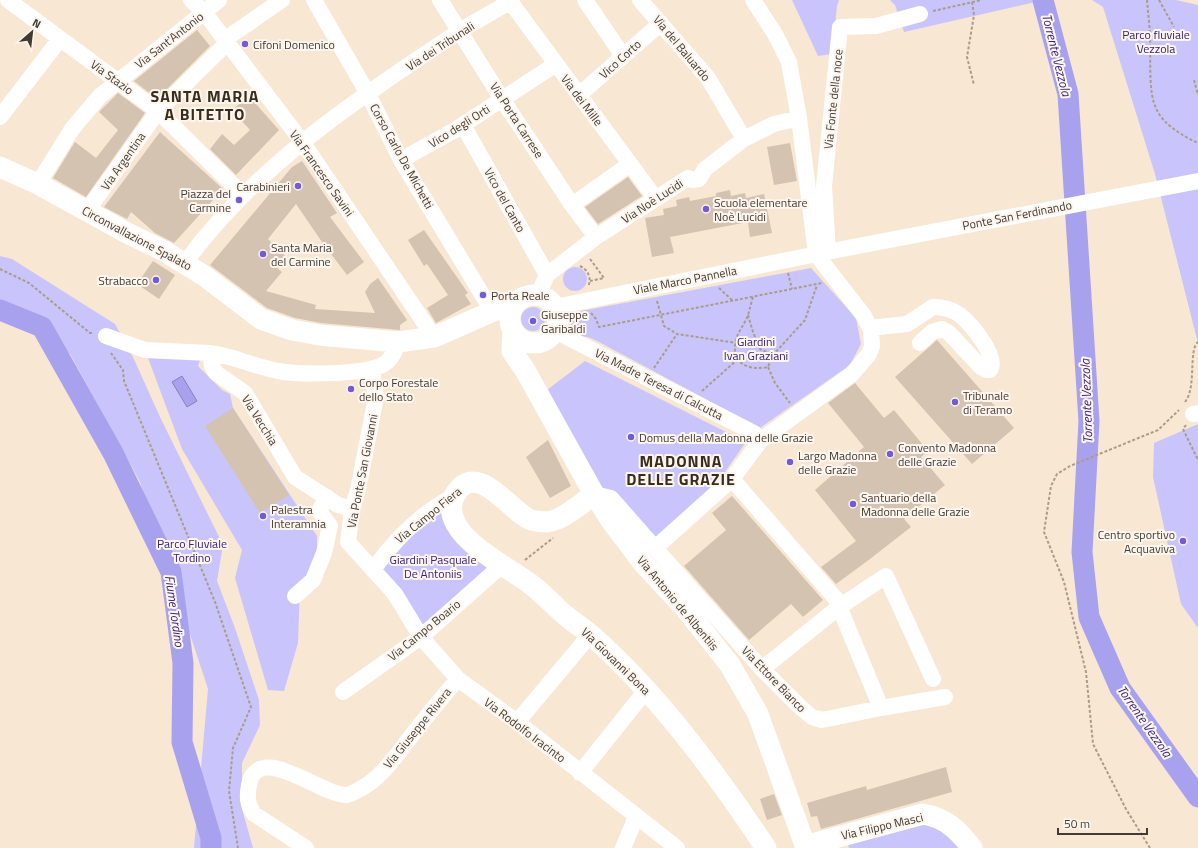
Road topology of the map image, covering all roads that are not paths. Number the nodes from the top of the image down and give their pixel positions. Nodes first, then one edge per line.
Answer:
1 (8, 0) edge
2 (192, 0) edge
3 (219, 0) edge
4 (282, 0) edge
5 (314, 0) edge
6 (440, 0) edge
7 (585, 0) edge
8 (753, 0) edge
9 (510, 1) edge
10 (644, 1) edge
11 (204, 12) junction
12 (920, 14) road end
13 (661, 23) junction
14 (461, 31) junction
15 (60, 39) junction
16 (226, 41) junction
17 (623, 56) junction
18 (556, 64) junction
19 (118, 80) junction
20 (368, 94) junction
21 (579, 95) junction
22 (502, 99) junction
23 (158, 111) junction
24 (0, 117) edge
25 (799, 118) junction
26 (463, 124) junction
27 (744, 139) junction
28 (303, 142) junction
29 (401, 160) junction
30 (630, 164) junction
31 (0, 167) edge
32 (1198, 181) edge
33 (38, 184) junction
34 (244, 195) junction
35 (656, 199) junction
36 (572, 205) junction
37 (87, 211) junction
38 (596, 237) junction
39 (827, 252) junction
40 (185, 263) junction
41 (547, 275) junction
42 (528, 298) junction
43 (555, 307) junction
44 (497, 321) junction
45 (870, 328) junction
46 (555, 330) junction
47 (106, 336) road end
48 (434, 337) junction
49 (398, 342) junction
50 (534, 343) junction
51 (920, 343) dead end
52 (210, 353) junction
53 (372, 370) junction
54 (525, 370) junction
55 (761, 440) junction
56 (732, 478) junction
57 (594, 494) junction
58 (454, 496) junction
59 (327, 497) junction
60 (352, 509) junction
61 (655, 548) junction
62 (502, 564) junction
63 (374, 570) junction
64 (295, 596) dead end
65 (839, 607) junction
66 (590, 635) junction
67 (421, 637) junction
68 (762, 668) junction
69 (458, 679) junction
70 (933, 679) dead end
71 (647, 689) junction
72 (343, 692) dead end
73 (945, 697) dead end
74 (881, 708) junction
75 (517, 722) junction
76 (580, 773) junction
77 (636, 817) junction
78 (805, 847) edge
79 (306, 848) edge
80 (623, 848) edge
81 (676, 848) edge
82 (766, 848) edge
83 (972, 848) edge

1 - 15 street, Via Stazio
2 - 11 street, Via Francesco Savini
3 - 11 street, Via Sant'Antonio
4 - 16 street, Via Argentina
5 - 20 street, Corso Carlo De Michetti
6 - 14 street, Via Porta Carrese
7 - 17 street
8 - 25 street
9 - 14 street, Via dei Tribunali
9 - 18 street, Via dei Mille
10 - 13 street, Via del Baluardo
11 - 16 street, Via Francesco Savini
11 - 19 street, Via Sant'Antonio
12 - 39 street, Via Fonte della noce
13 - 17 street, Vico Corto
13 - 27 street, Via del Baluardo
14 - 20 street, Via dei Tribunali
14 - 22 street, Via Porta Carrese
15 - 19 street, Via Stazio
15 - 24 street
16 - 23 street, Via Argentina
16 - 28 street, Via Francesco Savini
17 - 21 street, Vico Corto
18 - 21 street, Via dei Mille
18 - 22 street, Vico degli Orti
19 - 23 street, Via Stazio
19 - 33 street, Via Sant'Antonio
20 - 28 street, Via dei Tribunali
20 - 29 street, Corso Carlo De Michetti
21 - 30 street, Via dei Mille
22 - 26 street, Vico degli Orti
22 - 36 street, Via Porta Carrese
23 - 34 street, Via Stazio
23 - 37 street, Via Argentina
25 - 27 street, Via Noè Lucidi
25 - 39 street
26 - 29 street, Vico degli Orti
26 - 41 street, Vico del Canto
27 - 35 street, Via Noè Lucidi
28 - 34 street, Via dei Tribunali
28 - 48 street, Via Francesco Savini
29 - 44 street, Corso Carlo De Michetti
30 - 35 street, Via dei Mille
30 - 36 street
31 - 33 main road, Circonvallazione Spalato
32 - 39 street, Ponte San Ferdinando
33 - 37 main road, Circonvallazione Spalato
34 - 40 street, Via dei Tribunali
35 - 38 street, Via Noè Lucidi
36 - 38 street, Via Porta Carrese
37 - 40 main road, Circonvallazione Spalato
38 - 41 street, Via Noè Lucidi
39 - 43 street, Viale Marco Pannella
39 - 45 street
40 - 49 main road, Circonvallazione Spalato
41 - 42 street, Via Noè Lucidi
42 - 43 main road
42 - 44 main road
43 - 46 main road
44 - 48 main road, Circonvallazione Spalato
44 - 50 main road
44 - 54 main road, Via Antonio de Albentiis
45 - 51 street
45 - 55 street
46 - 50 main road
46 - 55 street, Via Madre Teresa di Calcutta
47 - 52 street
48 - 49 main road, Circonvallazione Spalato
49 - 53 street
50 - 54 main road
52 - 53 street
52 - 59 street, Via Vecchia
53 - 60 street, Via Ponte San Giovanni
54 - 57 main road, Via Antonio de Albentiis
55 - 56 street
56 - 61 street
56 - 65 street
57 - 58 main road, Via Campo Fiera
57 - 61 street, Via Ettore Bianco
57 - 78 main road, Via Antonio de Albentiis
58 - 62 main road, Via Giovanni Bona
58 - 63 street, Via Campo Fiera
59 - 60 street, Via Vecchia
59 - 64 street
60 - 63 street, Via Ponte San Giovanni
61 - 68 street, Via Ettore Bianco
62 - 66 main road, Via Giovanni Bona
62 - 67 street, Via Campo Boario
63 - 67 street, Via Ponte San Giovanni
65 - 68 street
65 - 70 street
65 - 74 street
66 - 71 main road, Via Giovanni Bona
66 - 75 street
67 - 69 street, Via Rodolfo Iracinto
67 - 72 street, Via Campo Boario
68 - 74 street, Via Ettore Bianco
69 - 75 street, Via Rodolfo Iracinto
69 - 79 street, Via Giuseppe Rivera
71 - 76 street
71 - 82 main road, Via Giovanni Bona
73 - 74 street, Via Ettore Bianco
75 - 76 street, Via Rodolfo Iracinto
76 - 77 street, Via Rodolfo Iracinto
77 - 80 street
77 - 81 street, Via Rodolfo Iracinto
78 - 83 main road, Via Filippo Masci

